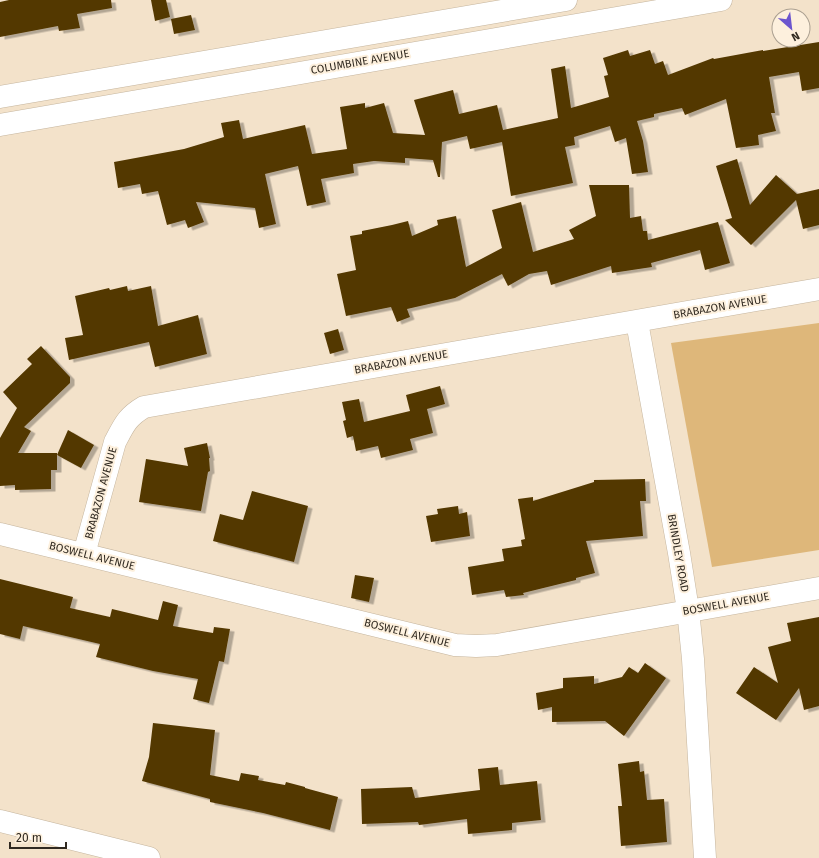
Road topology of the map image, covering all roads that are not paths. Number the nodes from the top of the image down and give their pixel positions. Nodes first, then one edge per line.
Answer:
1 (721, 0) edge
2 (554, 1) edge
3 (489, 13) junction
4 (490, 40) junction
5 (152, 71) junction
6 (0, 97) edge
7 (153, 98) junction
8 (0, 125) edge
9 (819, 289) edge
10 (637, 322) junction
11 (0, 534) edge
12 (84, 554) junction
13 (819, 588) edge
14 (688, 610) junction
15 (0, 821) edge
16 (149, 858) edge
17 (705, 858) edge

1 - 4 street, COLUMBINE AVENUE
2 - 3 street
3 - 4 street
3 - 5 street
4 - 7 street, COLUMBINE AVENUE
5 - 6 street
5 - 7 street
7 - 8 street, COLUMBINE AVENUE
9 - 10 street, BRABAZON AVENUE
10 - 12 street, BRABAZON AVENUE
10 - 14 street, BRINDLEY ROAD
11 - 12 street, BOSWELL AVENUE
12 - 14 street, BOSWELL AVENUE
13 - 14 street, BOSWELL AVENUE
14 - 17 street, BRINDLEY ROAD
15 - 16 street

